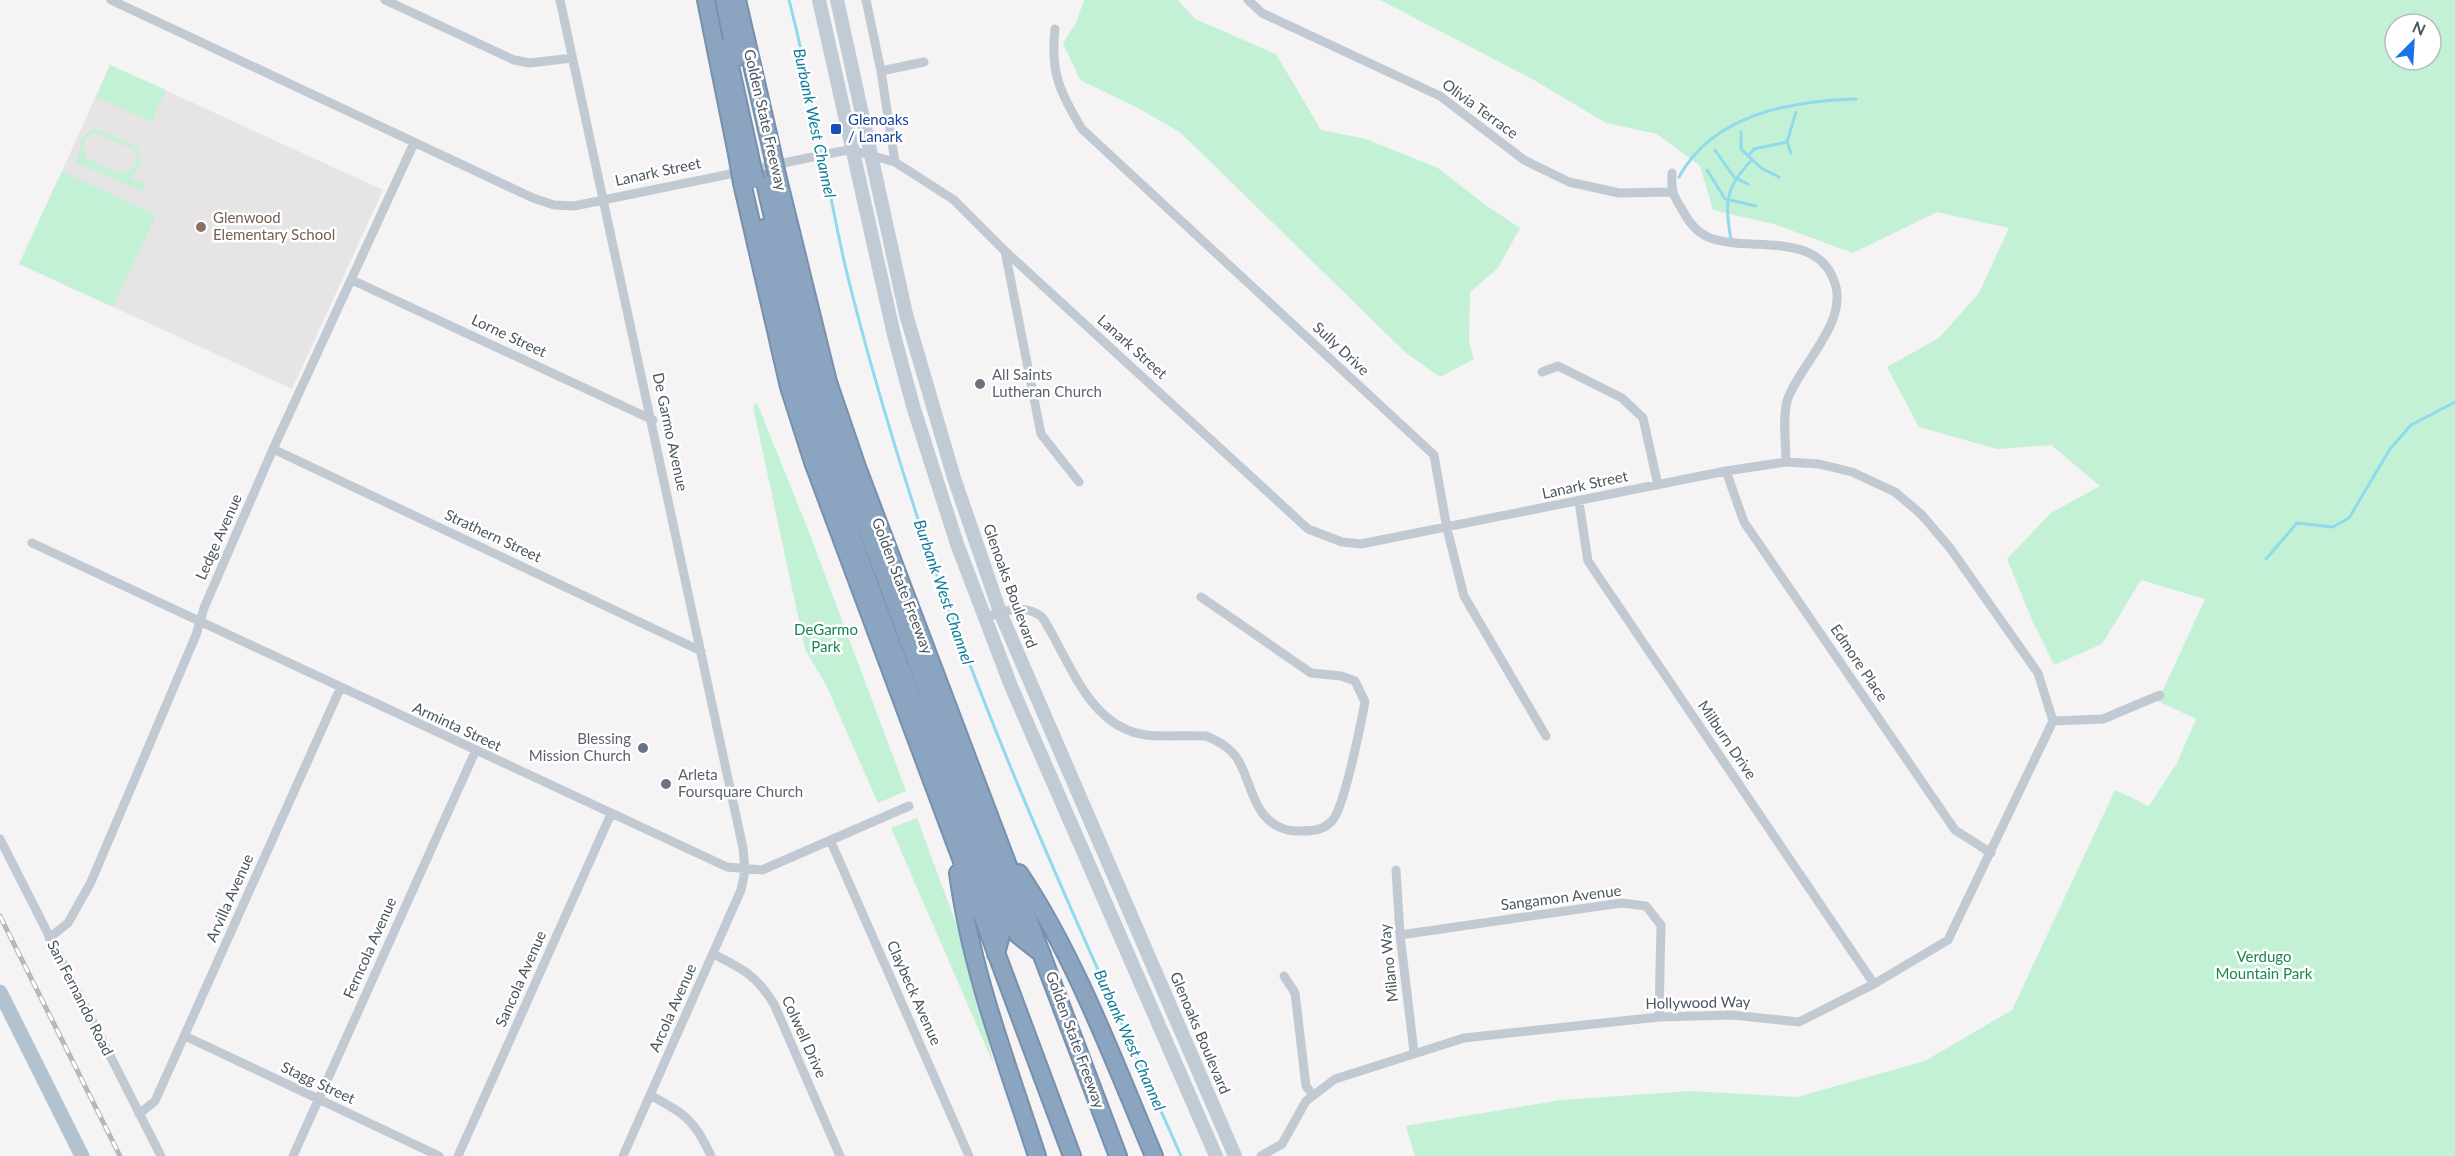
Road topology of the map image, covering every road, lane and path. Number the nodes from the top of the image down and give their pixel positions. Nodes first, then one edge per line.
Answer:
1 (111, 0) edge
2 (385, 0) edge
3 (560, 0) edge
4 (706, 0) edge
5 (717, 0) edge
6 (724, 0) edge
7 (737, 0) edge
8 (819, 0) edge
9 (837, 0) edge
10 (866, 0) edge
11 (1248, 0) edge
12 (1055, 29) dead end
13 (572, 58) junction
14 (924, 62) dead end
15 (881, 71) junction
16 (414, 143) junction
17 (851, 150) junction
18 (753, 151) junction
19 (871, 155) junction
20 (895, 162) junction
21 (1672, 173) dead end
22 (759, 179) junction
23 (1671, 192) junction
24 (604, 199) junction
25 (1005, 251) junction
26 (352, 280) junction
27 (1542, 372) dead end
28 (653, 420) junction
29 (273, 449) junction
30 (1786, 462) junction
31 (1726, 471) junction
32 (1079, 482) dead end
33 (1658, 485) junction
34 (1579, 502) junction
35 (1447, 529) junction
36 (32, 543) dead end
37 (1201, 597) dead end
38 (1000, 612) junction
39 (984, 618) junction
40 (200, 621) junction
41 (701, 651) junction
42 (340, 689) junction
43 (2160, 695) dead end
44 (2053, 721) junction
45 (1546, 736) dead end
46 (475, 752) junction
47 (909, 806) dead end
48 (611, 814) junction
49 (0, 839) edge
50 (831, 842) junction
51 (955, 848) junction
52 (1004, 850) junction
53 (1991, 853) junction
54 (1396, 870) dead end
55 (745, 871) junction
56 (1400, 935) junction
57 (49, 938) junction
58 (713, 954) junction
59 (996, 954) junction
60 (1043, 955) junction
61 (1155, 972) junction
62 (1284, 976) dead end
63 (1139, 979) junction
64 (1874, 984) junction
65 (0, 992) edge
66 (1659, 1017) junction
67 (185, 1036) junction
68 (1414, 1052) junction
69 (1312, 1094) junction
70 (650, 1095) junction
71 (318, 1100) junction
72 (139, 1114) junction
73 (1281, 1152) edge
74 (82, 1156) edge
75 (161, 1156) edge
76 (293, 1156) edge
77 (439, 1156) edge
78 (458, 1156) edge
79 (623, 1156) edge
80 (711, 1156) edge
81 (840, 1156) edge
82 (969, 1156) edge
83 (1038, 1156) edge
84 (1072, 1156) edge
85 (1118, 1156) edge
86 (1154, 1156) edge
87 (1216, 1156) edge
88 (1235, 1156) edge
89 (1260, 1156) edge

1 - 16 street, Lanark Street
2 - 13 street
3 - 13 street, De Garmo Avenue
4 - 18 highway, Golden State Freeway
5 - 18 highway
6 - 18 highway
7 - 18 highway, Golden State Freeway
8 - 17 main road
9 - 19 main road, Glenoaks Boulevard
10 - 15 street
11 - 23 street, Olivia Terrace
12 - 35 street, Sully Drive
13 - 24 street, De Garmo Avenue
14 - 15 street
15 - 20 street
16 - 24 street, Lanark Street
16 - 26 street, Ledge Avenue
17 - 19 street, Lanark Street
17 - 24 street, Lanark Street
17 - 39 main road
18 - 22 highway, Golden State Freeway, bridge
18 - 22 highway, Golden State Freeway, bridge
19 - 20 street, Lanark Street
19 - 38 main road, Glenoaks Boulevard
20 - 25 street, Lanark Street
21 - 23 street
22 - 51 highway, Golden State Freeway
22 - 52 highway, Golden State Freeway
22 - 59 highway
22 - 60 highway
23 - 30 street
24 - 28 street, De Garmo Avenue
25 - 32 street
25 - 35 street, Lanark Street
26 - 28 street, Lorne Street
26 - 29 street, Ledge Avenue
27 - 33 street
28 - 41 street, De Garmo Avenue
29 - 40 street, Ledge Avenue
29 - 41 street, Strathern Street
30 - 31 street, Lanark Street
30 - 44 street, Lanark Street
31 - 33 street, Lanark Street
31 - 53 street, Edmore Place
33 - 34 street, Lanark Street
34 - 35 street, Lanark Street
34 - 64 street, Milburn Drive
35 - 45 street, Sully Drive
36 - 40 street, Arminta Street
37 - 38 street
38 - 39 street
38 - 61 main road, Glenoaks Boulevard
39 - 63 main road
40 - 42 street, Arminta Street
40 - 57 street, Ledge Avenue
41 - 55 street, De Garmo Avenue
42 - 46 street, Arminta Street
42 - 67 street, Arvilla Avenue
43 - 44 street
44 - 53 street, Hollywood Way
46 - 48 street, Arminta Street
46 - 71 street, Ferncola Avenue
47 - 50 street, Arminta Street
48 - 55 street, Arminta Street
48 - 78 street, Sancola Avenue
49 - 57 street, San Fernando Road
50 - 55 street, Arminta Street
50 - 82 street, Claybeck Avenue
51 - 59 highway, Golden State Freeway
51 - 83 highway
52 - 60 highway, Golden State Freeway
52 - 86 highway
53 - 64 street, Hollywood Way
54 - 56 street, Milano Way
55 - 58 street, Arcola Avenue
56 - 66 street, Sangamon Avenue
56 - 68 street, Milano Way
57 - 72 street, San Fernando Road
58 - 70 street, Arcola Avenue
58 - 81 street, Colwell Drive
59 - 84 highway, Golden State Freeway
60 - 85 highway, Golden State Freeway
61 - 63 main road
61 - 88 main road, Glenoaks Boulevard
62 - 69 street
63 - 87 main road
64 - 66 street, Hollywood Way
65 - 74 main road
66 - 68 street, Hollywood Way
67 - 71 street, Stagg Street
67 - 72 street, Arvilla Avenue
68 - 69 street, Hollywood Way
69 - 73 street, Hollywood Way
70 - 79 street, Arcola Avenue
70 - 80 street
71 - 76 street, Ferncola Avenue
71 - 77 street, Stagg Street
72 - 75 street, San Fernando Road
73 - 89 street, Hollywood Way

